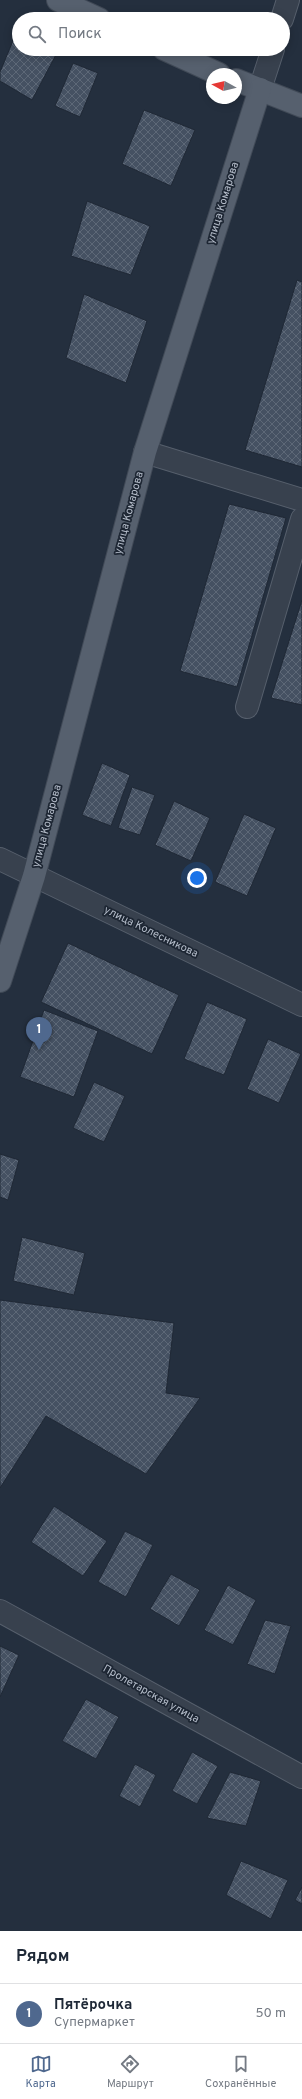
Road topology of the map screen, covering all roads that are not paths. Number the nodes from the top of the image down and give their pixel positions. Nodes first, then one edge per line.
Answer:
1 (58, 0) edge
2 (288, 0) edge
3 (85, 12) edge
4 (284, 12) edge
5 (179, 56) edge
6 (271, 56) edge
7 (206, 68) edge
8 (242, 82) edge
9 (260, 89) junction
10 (302, 106) edge
11 (146, 452) junction
12 (302, 500) edge
13 (302, 519) edge
14 (248, 707) dead end
15 (0, 859) edge
16 (34, 876) junction
17 (0, 981) edge
18 (302, 1005) edge
19 (0, 1612) edge
20 (302, 1777) edge

1 - 3 main road
2 - 4 street
5 - 7 main road
6 - 9 street, улица Комарова
8 - 9 main road
9 - 10 main road
9 - 11 main road, улица Комарова
11 - 12 street
11 - 16 main road, улица Комарова
13 - 14 street
15 - 16 street, улица Колесникова
16 - 17 main road, улица Комарова
16 - 18 street, улица Колесникова
19 - 20 street, Пролетарская улица

